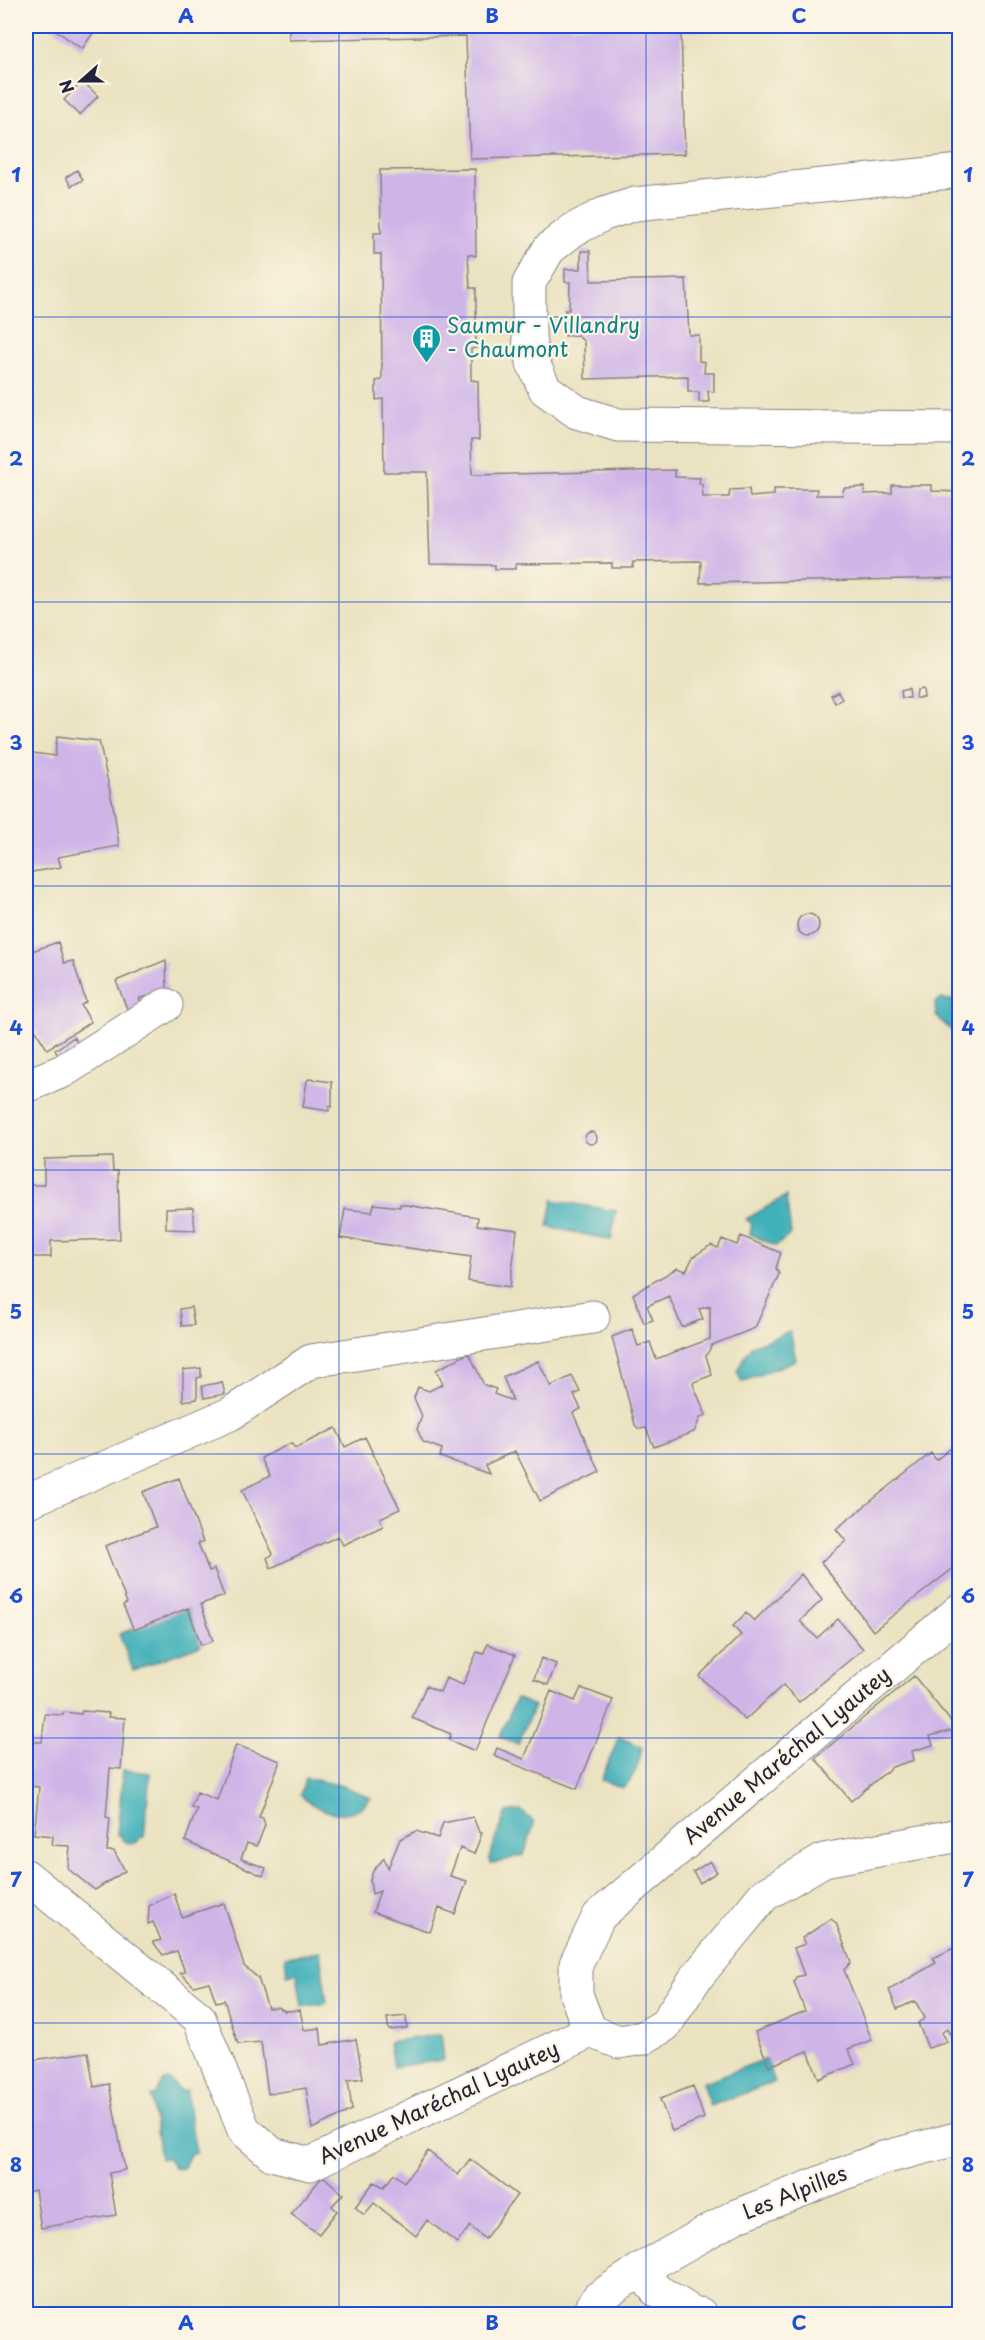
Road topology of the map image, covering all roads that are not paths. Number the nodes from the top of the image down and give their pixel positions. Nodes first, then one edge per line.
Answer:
1 (960, 171) edge
2 (960, 428) edge
3 (166, 1005) dead end
4 (26, 1086) edge
5 (592, 1317) dead end
6 (26, 1502) edge
7 (960, 1610) edge
8 (960, 1835) edge
9 (26, 1876) edge
10 (590, 2031) junction
11 (960, 2138) edge
12 (640, 2270) junction
13 (588, 2314) edge
14 (700, 2314) edge

1 - 2 street
3 - 4 street
5 - 6 street
7 - 10 street, Avenue Maréchal Lyautey
8 - 10 street
9 - 10 street, Avenue Maréchal Lyautey
11 - 12 street, Les Alpilles
12 - 13 street, Les Alpilles
12 - 14 street

